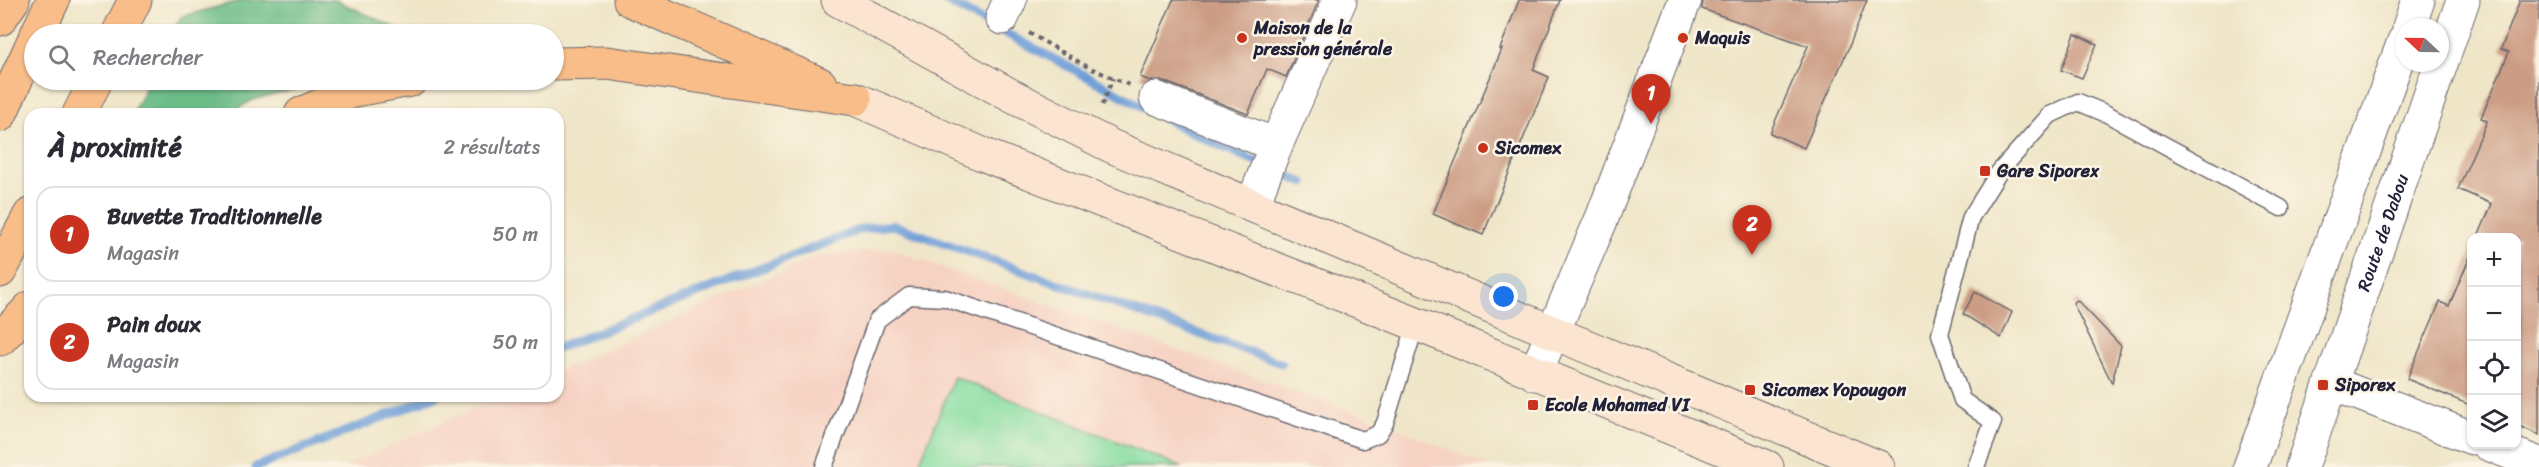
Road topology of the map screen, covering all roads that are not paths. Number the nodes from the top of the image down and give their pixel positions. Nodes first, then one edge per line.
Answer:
1 (13, 0) edge
2 (53, 0) edge
3 (135, 0) edge
4 (630, 0) edge
5 (838, 0) edge
6 (1340, 0) edge
7 (1685, 0) edge
8 (2418, 0) edge
9 (2463, 0) edge
10 (2412, 18) edge
11 (0, 19) edge
12 (42, 24) edge
13 (123, 24) edge
14 (24, 62) edge
15 (564, 64) edge
16 (2395, 66) edge
17 (91, 90) edge
18 (356, 90) edge
19 (1156, 98) road end
20 (855, 99) junction
21 (82, 108) edge
22 (316, 108) edge
23 (0, 115) edge
24 (1275, 148) junction
25 (1256, 196) junction
26 (2281, 208) dead end
27 (24, 226) edge
28 (0, 271) edge
29 (24, 314) edge
30 (1416, 324) junction
31 (1552, 332) junction
32 (0, 339) edge
33 (1534, 374) junction
34 (2331, 383) junction
35 (2467, 436) edge
36 (2501, 449) edge
37 (2539, 464) edge
38 (824, 467) edge
39 (1767, 467) edge
40 (1878, 467) edge
41 (1976, 467) edge
42 (2250, 467) edge
43 (2302, 467) edge

1 - 11 highway
2 - 12 highway
3 - 13 highway
4 - 20 highway
5 - 25 main road
6 - 24 street
7 - 31 street
8 - 10 street
9 - 34 street, Route de Dabou
14 - 23 highway
15 - 20 highway
16 - 42 street
17 - 21 highway
18 - 22 highway
19 - 24 street
20 - 30 main road
24 - 25 street
25 - 31 main road
26 - 41 lane
27 - 28 highway
29 - 32 highway
30 - 33 main road
30 - 38 lane
31 - 33 street
31 - 40 main road
33 - 39 main road
34 - 35 street
34 - 43 street, Route de Dabou
36 - 37 street

